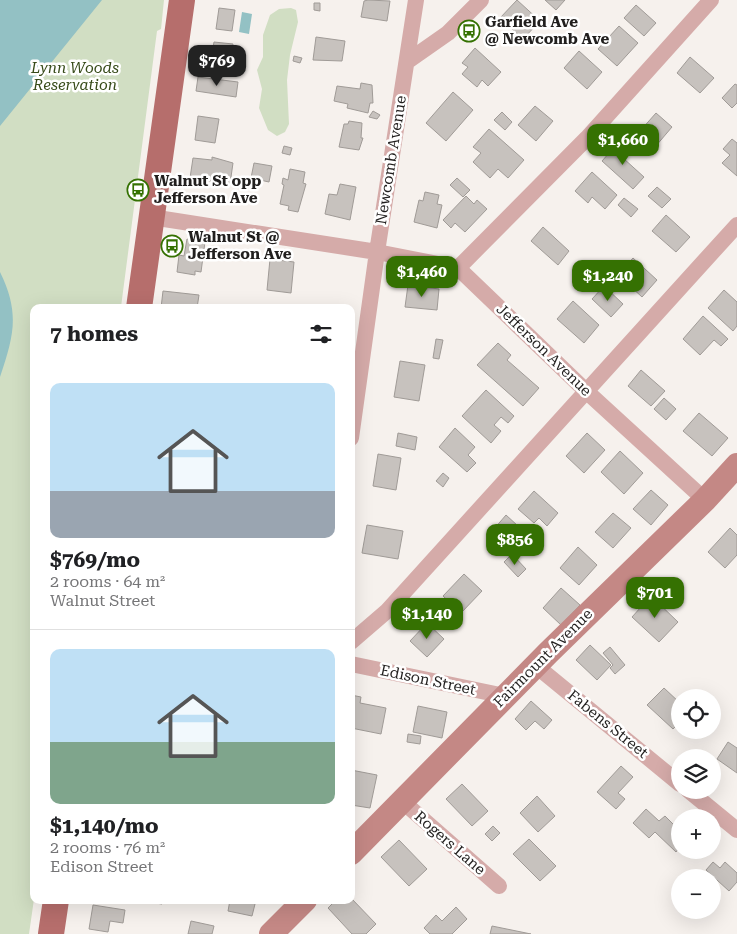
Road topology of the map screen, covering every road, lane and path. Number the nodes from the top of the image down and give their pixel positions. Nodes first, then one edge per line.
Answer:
1 (182, 0) edge
2 (416, 0) edge
3 (481, 0) edge
4 (711, 0) edge
5 (408, 61) junction
6 (151, 217) junction
7 (737, 225) edge
8 (377, 252) junction
9 (458, 268) junction
10 (140, 304) edge
11 (586, 391) junction
12 (355, 409) edge
13 (737, 465) edge
14 (705, 500) junction
15 (355, 639) edge
16 (355, 665) edge
17 (536, 665) junction
18 (505, 696) junction
19 (671, 777) edge
20 (699, 799) edge
21 (402, 801) junction
22 (737, 830) edge
23 (356, 842) edge
24 (498, 886) dead end
25 (55, 904) edge
26 (301, 904) edge
27 (51, 934) edge
28 (271, 934) edge

1 - 6 main road
2 - 5 street, Newcomb Avenue
3 - 5 street
4 - 9 street
5 - 8 street, Newcomb Avenue
6 - 8 street
6 - 10 main road
7 - 11 street
8 - 9 street
8 - 12 street, Newcomb Avenue
9 - 11 street, Jefferson Avenue
11 - 14 street, Jefferson Avenue
11 - 15 street
13 - 14 street, Fairmount Avenue
14 - 17 street, Fairmount Avenue
16 - 18 street, Edison Street
17 - 18 street, Fairmount Avenue
17 - 19 street, Fabens Street
18 - 21 street, Fairmount Avenue
20 - 22 street
21 - 23 street, Fairmount Avenue
21 - 24 street, Rogers Lane
25 - 27 main road
26 - 28 street

